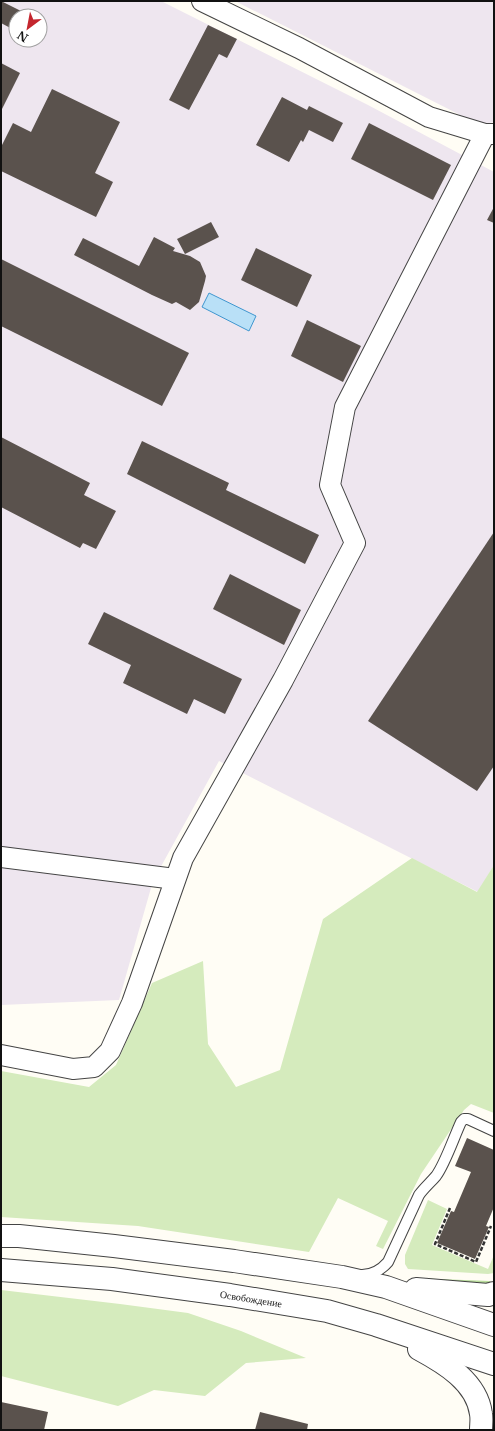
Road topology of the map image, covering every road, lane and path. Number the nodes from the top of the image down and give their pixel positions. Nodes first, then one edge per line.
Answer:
1 (202, 1) edge
2 (490, 134) edge
3 (1, 857) edge
4 (176, 879) junction
5 (1, 1055) edge
6 (494, 1131) edge
7 (450, 1208) dead end
8 (491, 1226) dead end
9 (1, 1236) edge
10 (1, 1270) edge
11 (342, 1277) junction
12 (386, 1287) junction
13 (494, 1293) edge
14 (494, 1325) edge
15 (376, 1326) junction
16 (494, 1364) edge
17 (481, 1430) edge

1 - 2 street
2 - 4 street
3 - 4 street
4 - 5 street
6 - 11 lane
7 - 8 path
9 - 11 street
10 - 15 street, Освобождение
11 - 12 street
12 - 13 street
12 - 14 street
15 - 16 street, Освобождение
15 - 17 street

